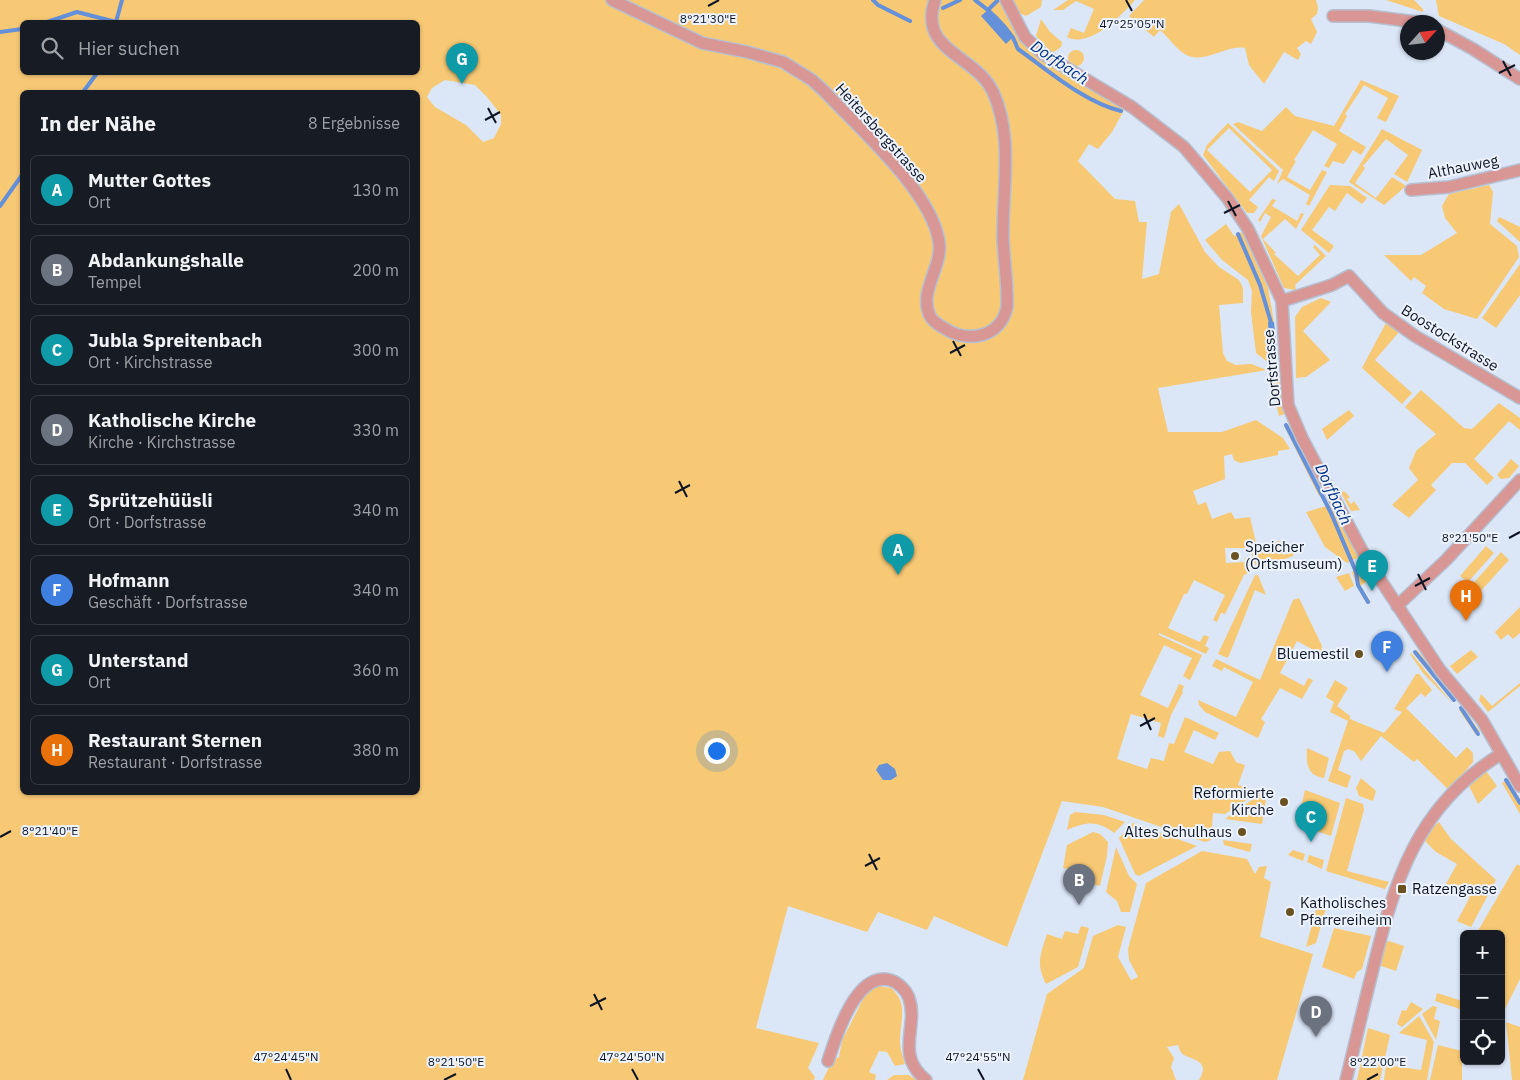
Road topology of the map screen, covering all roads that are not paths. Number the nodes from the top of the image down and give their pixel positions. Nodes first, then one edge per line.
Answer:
1 (612, 0) edge
2 (935, 0) edge
3 (1006, 0) edge
4 (1333, 16) dead end
5 (1400, 20) edge
6 (1445, 34) edge
7 (1520, 79) edge
8 (1520, 170) edge
9 (1411, 190) dead end
10 (1282, 302) junction
11 (1520, 398) edge
12 (1520, 480) edge
13 (1397, 606) junction
14 (1500, 754) junction
15 (1520, 786) edge
16 (828, 1061) dead end
17 (926, 1080) edge
18 (1346, 1080) edge

1 - 2 street, Heitersbergstrasse
3 - 10 street, Dorfstrasse
4 - 5 street
6 - 7 street
8 - 9 street, Althauweg
10 - 11 street, Boostockstrasse
10 - 13 street, Dorfstrasse
12 - 13 street
13 - 14 street, Dorfstrasse
14 - 15 street, Dorfstrasse
14 - 18 street
16 - 17 street

